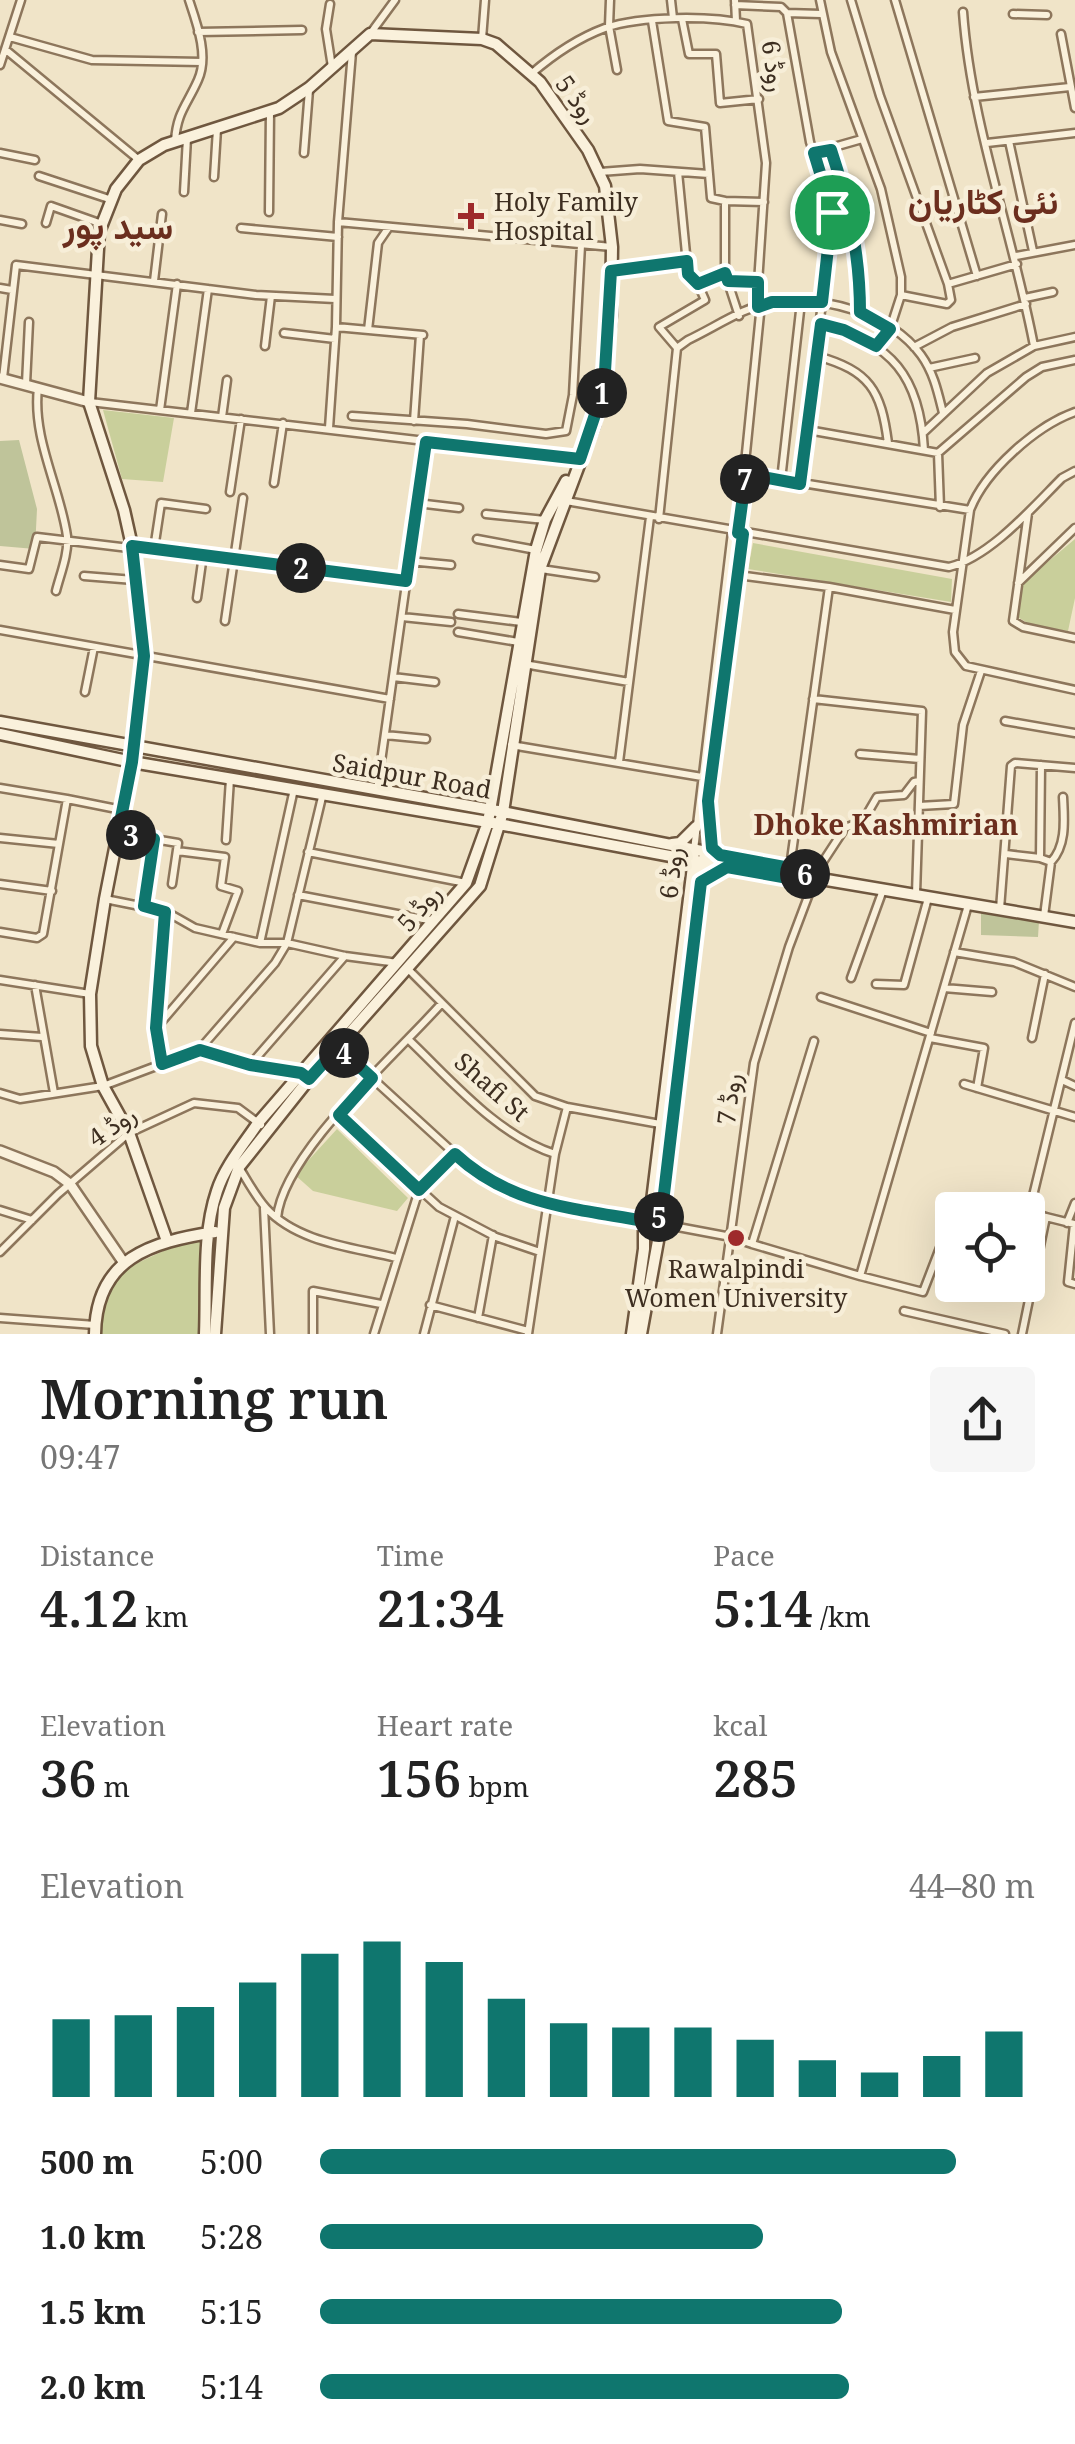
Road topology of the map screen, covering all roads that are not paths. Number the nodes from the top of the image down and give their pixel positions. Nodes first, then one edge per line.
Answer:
1 (21, 0) edge
2 (189, 0) edge
3 (395, 0) edge
4 (485, 0) edge
5 (610, 0) edge
6 (671, 0) edge
7 (820, 0) edge
8 (852, 0) edge
9 (896, 0) edge
10 (735, 3) edge
11 (330, 4) dead end
12 (783, 7) edge
13 (963, 12) dead end
14 (821, 14) junction
15 (1013, 14) dead end
16 (1046, 15) dead end
17 (678, 19) junction
18 (652, 20) junction
19 (736, 22) junction
20 (609, 26) junction
21 (302, 30) dead end
22 (198, 32) junction
23 (370, 34) junction
24 (1060, 34) dead end
25 (10, 37) junction
26 (482, 39) junction
27 (4, 47) edge
28 (352, 51) junction
29 (202, 62) junction
30 (0, 65) edge
31 (332, 68) junction
32 (617, 70) dead end
33 (531, 74) junction
34 (1070, 87) junction
35 (309, 88) junction
36 (974, 97) junction
37 (759, 100) junction
38 (1075, 107) edge
39 (270, 111) junction
40 (217, 129) junction
41 (1075, 133) edge
42 (862, 139) junction
43 (181, 140) junction
44 (1009, 141) junction
45 (986, 144) junction
46 (831, 150) junction
47 (0, 153) edge
48 (304, 153) dead end
49 (814, 153) junction
50 (35, 160) dead end
51 (139, 160) junction
52 (599, 172) junction
53 (678, 172) junction
54 (709, 174) junction
55 (39, 176) dead end
56 (214, 177) dead end
57 (184, 192) dead end
58 (112, 200) junction
59 (725, 201) junction
60 (764, 202) junction
61 (269, 212) dead end
62 (162, 214) dead end
63 (0, 220) edge
64 (338, 222) junction
65 (46, 223) dead end
66 (22, 224) dead end
67 (102, 224) junction
68 (390, 226) junction
69 (241, 228) dead end
70 (338, 237) junction
71 (582, 245) junction
72 (1075, 245) edge
73 (612, 246) junction
74 (1033, 251) junction
75 (1016, 260) junction
76 (687, 261) junction
77 (611, 271) junction
78 (95, 272) junction
79 (977, 276) junction
80 (726, 277) junction
81 (154, 281) junction
82 (758, 282) junction
83 (177, 284) junction
84 (698, 284) junction
85 (948, 284) junction
86 (0, 288) edge
87 (208, 288) junction
88 (12, 290) junction
89 (1053, 292) dead end
90 (901, 295) junction
91 (271, 296) junction
92 (335, 299) junction
93 (1025, 301) junction
94 (800, 302) junction
95 (822, 302) junction
96 (758, 307) junction
97 (860, 312) junction
98 (740, 316) junction
99 (29, 322) dead end
100 (821, 324) junction
101 (336, 327) junction
102 (890, 329) junction
103 (368, 330) junction
104 (284, 333) dead end
105 (4, 337) edge
106 (1075, 337) edge
107 (335, 339) junction
108 (265, 346) dead end
109 (876, 346) junction
110 (1034, 346) junction
111 (914, 347) junction
112 (677, 348) junction
113 (817, 356) junction
114 (975, 358) dead end
115 (1075, 360) edge
116 (929, 368) junction
117 (2, 378) edge
118 (227, 380) dead end
119 (26, 384) junction
120 (38, 388) junction
121 (90, 402) junction
122 (160, 410) junction
123 (1075, 412) edge
124 (191, 413) junction
125 (943, 414) junction
126 (222, 416) junction
127 (352, 416) dead end
128 (241, 419) junction
129 (414, 421) junction
130 (283, 423) junction
131 (329, 428) junction
132 (808, 430) junction
133 (923, 433) junction
134 (426, 442) junction
135 (888, 443) junction
136 (924, 450) junction
137 (938, 453) junction
138 (580, 459) junction
139 (1075, 471) edge
140 (746, 474) junction
141 (781, 480) junction
142 (274, 483) dead end
143 (800, 484) junction
144 (230, 492) dead end
145 (243, 498) dead end
146 (559, 500) junction
147 (417, 503) junction
148 (940, 507) junction
149 (459, 508) dead end
150 (206, 509) dead end
151 (970, 510) junction
152 (1028, 512) junction
153 (486, 514) dead end
154 (655, 518) junction
155 (545, 520) junction
156 (1075, 528) edge
157 (738, 533) junction
158 (477, 539) dead end
159 (68, 540) junction
160 (132, 546) junction
161 (154, 549) junction
162 (536, 550) junction
163 (203, 555) junction
164 (234, 559) junction
165 (409, 562) junction
166 (964, 564) junction
167 (0, 565) edge
168 (451, 565) dead end
169 (540, 569) junction
170 (738, 575) junction
171 (84, 576) dead end
172 (595, 577) dead end
173 (136, 580) junction
174 (406, 581) junction
175 (1018, 582) junction
176 (828, 587) junction
177 (56, 591) dead end
178 (726, 593) junction
179 (736, 595) junction
180 (196, 598) dead end
181 (956, 610) junction
182 (458, 614) dead end
183 (402, 617) junction
184 (225, 620) dead end
185 (451, 622) dead end
186 (521, 622) junction
187 (0, 630) edge
188 (458, 632) dead end
189 (1075, 638) edge
190 (518, 642) junction
191 (94, 647) junction
192 (144, 656) junction
193 (524, 664) junction
194 (981, 671) junction
195 (393, 676) junction
196 (435, 682) dead end
197 (629, 682) junction
198 (1075, 690) edge
199 (86, 692) dead end
200 (714, 692) junction
201 (724, 695) junction
202 (390, 699) junction
203 (813, 699) junction
204 (1005, 721) dead end
205 (0, 722) edge
206 (1075, 733) edge
207 (0, 734) edge
208 (385, 734) junction
209 (426, 739) dead end
210 (511, 744) junction
211 (134, 748) junction
212 (860, 754) dead end
213 (920, 759) junction
214 (132, 762) junction
215 (619, 762) junction
216 (1041, 765) junction
217 (1075, 768) edge
218 (702, 777) junction
219 (230, 778) junction
220 (920, 781) junction
221 (0, 788) edge
222 (294, 790) junction
223 (377, 790) junction
224 (323, 793) junction
225 (1062, 797) dead end
226 (67, 799) junction
227 (708, 801) junction
228 (919, 806) junction
229 (123, 810) junction
230 (503, 812) junction
231 (492, 819) junction
232 (696, 827) junction
233 (118, 833) junction
234 (0, 838) edge
235 (154, 839) junction
236 (226, 840) dead end
237 (60, 844) junction
238 (666, 846) junction
239 (177, 851) junction
240 (308, 852) junction
241 (1006, 854) junction
242 (720, 855) junction
243 (699, 857) junction
244 (678, 858) junction
245 (1040, 858) junction
246 (1051, 862) junction
247 (727, 867) junction
248 (789, 873) junction
249 (814, 877) junction
250 (466, 882) junction
251 (701, 882) junction
252 (0, 884) edge
253 (172, 884) dead end
254 (884, 889) junction
255 (690, 890) junction
256 (52, 891) junction
257 (298, 895) junction
258 (922, 895) junction
259 (104, 899) junction
260 (968, 904) junction
261 (144, 906) junction
262 (1000, 909) junction
263 (165, 912) junction
264 (1044, 917) junction
265 (434, 921) junction
266 (1075, 922) edge
267 (0, 932) edge
268 (222, 934) junction
269 (234, 936) junction
270 (260, 943) junction
271 (286, 943) junction
272 (954, 952) junction
273 (344, 956) junction
274 (403, 965) junction
275 (1045, 974) junction
276 (851, 978) dead end
277 (0, 980) edge
278 (876, 984) dead end
279 (36, 986) junction
280 (1075, 987) edge
281 (944, 988) junction
282 (992, 992) dead end
283 (90, 994) junction
284 (821, 997) dead end
285 (441, 1004) junction
286 (1075, 1023) edge
287 (156, 1028) junction
288 (0, 1034) edge
289 (931, 1036) junction
290 (42, 1037) junction
291 (1032, 1038) dead end
292 (410, 1040) junction
293 (814, 1041) dead end
294 (338, 1047) junction
295 (200, 1050) junction
296 (162, 1064) junction
297 (250, 1065) junction
298 (305, 1076) junction
299 (372, 1078) junction
300 (1062, 1080) junction
301 (964, 1084) dead end
302 (103, 1086) junction
303 (1075, 1086) edge
304 (978, 1088) junction
305 (0, 1093) edge
306 (54, 1094) junction
307 (567, 1107) junction
308 (1056, 1111) junction
309 (339, 1115) junction
310 (1075, 1117) edge
311 (258, 1123) junction
312 (660, 1124) junction
313 (271, 1130) junction
314 (129, 1133) junction
315 (0, 1152) edge
316 (455, 1154) junction
317 (556, 1154) junction
318 (239, 1168) junction
319 (70, 1184) junction
320 (419, 1190) junction
321 (1075, 1203) edge
322 (549, 1204) junction
323 (264, 1207) junction
324 (0, 1210) edge
325 (455, 1216) junction
326 (1046, 1216) junction
327 (277, 1218) junction
328 (32, 1220) junction
329 (644, 1222) junction
330 (661, 1224) junction
331 (1072, 1224) edge
332 (215, 1232) junction
333 (493, 1236) junction
334 (730, 1236) junction
335 (166, 1240) junction
336 (752, 1244) junction
337 (0, 1252) edge
338 (540, 1252) junction
339 (396, 1258) junction
340 (935, 1261) edge
341 (124, 1263) junction
342 (860, 1276) junction
343 (1075, 1284) edge
344 (381, 1304) junction
345 (430, 1306) junction
346 (904, 1310) dead end
347 (0, 1318) edge
348 (478, 1318) junction
349 (95, 1330) edge
350 (528, 1332) edge
351 (205, 1334) edge
352 (215, 1334) edge
353 (270, 1334) edge
354 (313, 1334) edge
355 (374, 1334) edge
356 (424, 1334) edge
357 (632, 1334) edge
358 (642, 1334) edge
359 (716, 1334) edge
360 (1005, 1334) edge
361 (1022, 1334) edge

1 - 25 street
2 - 22 street
3 - 23 street
4 - 26 street
5 - 20 street
6 - 17 street
7 - 14 street
8 - 85 street
9 - 79 street
10 - 12 street
10 - 19 street
11 - 31 street
12 - 14 street
12 - 49 street
13 - 36 street
14 - 42 street
15 - 16 street
17 - 18 street
17 - 19 street
17 - 37 street
18 - 20 street
18 - 54 street
19 - 37 street, روڈ 6
20 - 32 street
20 - 33 street
21 - 22 street
22 - 29 street
23 - 26 main road
23 - 28 main road
24 - 34 street
25 - 27 street
25 - 29 street
26 - 33 main road, روڈ 5
27 - 30 street
27 - 51 street
28 - 31 main road
28 - 64 street
29 - 43 street
31 - 35 main road
33 - 52 main road, روڈ 5
34 - 36 street
34 - 38 street
35 - 39 main road
35 - 48 street
36 - 45 street
37 - 60 street, روڈ 6
39 - 40 main road
39 - 61 street
40 - 43 main road
40 - 56 street
41 - 44 street
42 - 46 street
42 - 90 street
43 - 51 main road
43 - 57 street
44 - 45 street
44 - 74 street
45 - 75 street
46 - 49 street
46 - 97 street
47 - 50 street
49 - 95 street
51 - 58 main road
52 - 53 street
52 - 73 main road, روڈ 5
53 - 54 street
53 - 76 street
54 - 59 street
55 - 58 street
58 - 67 main road
59 - 60 street
59 - 80 street
60 - 82 street, روڈ 6
62 - 81 street
63 - 66 street
64 - 68 street
64 - 70 street
65 - 67 street
67 - 78 main road
68 - 71 street
68 - 103 street
69 - 70 street
70 - 92 street
71 - 73 street
71 - 129 street
72 - 74 street
73 - 77 main road, روڈ 5
74 - 75 street
75 - 79 street
75 - 93 street
76 - 77 street
76 - 84 street
77 - 138 main road, روڈ 5
78 - 81 street
78 - 88 street
78 - 121 main road
79 - 85 street
80 - 82 street
80 - 84 street
80 - 98 street
81 - 83 street
82 - 96 street, روڈ 6
83 - 87 street
83 - 122 street
84 - 112 street
85 - 90 street
86 - 88 street
87 - 91 street
87 - 124 street
88 - 105 street
89 - 93 street
90 - 102 street
91 - 92 street
91 - 108 street
92 - 101 street
93 - 110 street
93 - 111 street
94 - 95 street
94 - 96 street
94 - 141 street
95 - 97 street
95 - 100 street
96 - 98 street
96 - 140 street, روڈ 6
97 - 102 street
98 - 112 street
99 - 119 street
100 - 109 street
100 - 113 street
101 - 103 street
101 - 107 street
102 - 109 street
102 - 111 street
103 - 129 street
104 - 107 street
105 - 117 street
106 - 110 street
107 - 131 street
109 - 133 street
110 - 125 street
111 - 116 street
112 - 154 street
113 - 132 street
113 - 135 street
114 - 116 street
115 - 137 street
116 - 125 street
117 - 119 street
118 - 126 street
119 - 120 street
120 - 121 street
120 - 159 street
121 - 122 street
121 - 160 main road
122 - 124 street
123 - 151 street
124 - 126 street
125 - 133 street
126 - 128 street
127 - 129 street
128 - 130 street
128 - 144 street
130 - 131 street
130 - 142 street
131 - 134 street
132 - 135 street
132 - 143 street
133 - 136 street
134 - 138 street
134 - 147 street
135 - 136 street
136 - 137 street
137 - 148 street
138 - 146 main road, روڈ 5
139 - 152 street
140 - 141 street
140 - 157 street, روڈ 6
141 - 143 street
143 - 148 street
145 - 164 street
146 - 154 street
146 - 155 main road, روڈ 5
146 - 169 main road, روڈ 5
147 - 149 street
147 - 165 street
148 - 151 street
150 - 161 street
151 - 166 street
152 - 166 street
152 - 175 street
153 - 155 street
154 - 157 street
154 - 197 street
155 - 162 main road, روڈ 5
156 - 175 street
157 - 166 street
157 - 170 street, روڈ 6
157 - 178 street, روڈ 6
158 - 162 street
159 - 160 street
159 - 167 street
159 - 177 street
160 - 161 street
160 - 173 main road
161 - 163 street
162 - 186 main road, روڈ 5
163 - 164 street
163 - 180 street
164 - 174 street
164 - 184 street
165 - 168 street
165 - 174 street
166 - 181 street
169 - 172 street
169 - 193 main road, روڈ 5
170 - 176 street
170 - 179 street, روڈ 6
171 - 173 street
173 - 192 main road
174 - 183 street
175 - 189 street
176 - 181 street
176 - 203 street
178 - 179 street
178 - 200 street, روڈ 6
179 - 201 street, روڈ 6
181 - 194 street
182 - 186 street
183 - 185 street
183 - 195 street
186 - 190 main road, روڈ 5
187 - 191 street
188 - 190 street
190 - 231 main road, روڈ 5
191 - 192 street
191 - 199 street
192 - 202 street
192 - 211 main road
193 - 197 street
193 - 210 main road, روڈ 5
194 - 198 street
194 - 228 street
195 - 196 street
195 - 202 street
197 - 215 street
200 - 201 street
200 - 218 street, روڈ 6
201 - 227 street, روڈ 6
202 - 208 street
203 - 213 street
203 - 248 street
204 - 206 street
205 - 211 main road, Saidpur Road
207 - 214 main road, Saidpur Road
208 - 209 street
208 - 223 street
210 - 215 street
210 - 230 main road, روڈ 5
211 - 214 main road
211 - 223 main road, Saidpur Road
212 - 213 street
213 - 220 street
214 - 219 main road, Saidpur Road
214 - 229 main road
215 - 218 street
216 - 217 street
216 - 241 street
216 - 245 street
218 - 232 street, روڈ 6
219 - 222 main road, Saidpur Road
219 - 236 street
220 - 228 street
220 - 249 street, روڈ 7
221 - 226 street
222 - 224 main road, Saidpur Road
222 - 270 street
223 - 231 main road, Saidpur Road
224 - 231 main road, Saidpur Road
224 - 240 street
225 - 246 street
226 - 229 street
226 - 237 street
227 - 242 main road
227 - 243 street, روڈ 6
228 - 258 street
229 - 233 main road
230 - 231 main road, روڈ 5
230 - 238 main road, Saidpur Road
231 - 244 main road, Saidpur Road
231 - 250 main road, روڈ 5
231 - 274 main road, روڈ 5
232 - 238 main road
232 - 243 street, روڈ 6
233 - 235 street
233 - 259 main road
234 - 237 street
235 - 239 street
235 - 261 street
237 - 256 street
238 - 243 main road, Saidpur Road
239 - 253 street
239 - 268 street
240 - 250 street
240 - 257 street
241 - 245 street
241 - 262 street
242 - 243 main road, Saidpur Road
242 - 248 main road, Saidpur Road
243 - 244 main road, Saidpur Road
243 - 247 main road, Saidpur Road
243 - 251 main road, روڈ 6
243 - 255 main road, روڈ 6
244 - 255 main road
245 - 246 street
246 - 264 street
247 - 248 main road, Saidpur Road
247 - 251 main road
248 - 249 main road, Saidpur Road
249 - 254 main road, Saidpur Road
249 - 334 street, روڈ 7
250 - 265 main road, روڈ 5
251 - 330 main road, روڈ 6
252 - 256 street
254 - 258 main road, Saidpur Road
254 - 276 street
255 - 312 main road, روڈ 6
256 - 267 street
257 - 265 street
257 - 271 street
258 - 260 main road, Saidpur Road
258 - 278 street
259 - 261 street
259 - 283 main road
260 - 262 main road, Saidpur Road
260 - 272 street
261 - 263 street
262 - 264 main road, Saidpur Road
263 - 268 street
263 - 287 street
264 - 266 main road, Saidpur Road
265 - 274 main road, روڈ 5
268 - 269 street
269 - 270 street
269 - 287 street
270 - 271 street
271 - 273 street
271 - 295 street
272 - 275 street
272 - 281 street
273 - 274 street
273 - 297 street
274 - 285 street
274 - 294 main road, روڈ 5
274 - 298 main road, روڈ 5
275 - 280 street
275 - 291 street
277 - 279 street
279 - 283 street
279 - 290 street
281 - 282 street
281 - 289 street
283 - 302 main road
284 - 289 street
285 - 292 street
285 - 307 street
286 - 300 street
287 - 296 street
288 - 290 street
289 - 304 street
289 - 342 street
290 - 306 street
292 - 299 street
292 - 317 street, Shafi St
293 - 336 street
294 - 298 main road, روڈ 5
294 - 299 street
295 - 296 street
295 - 297 street
296 - 302 street
297 - 298 street
298 - 311 main road, روڈ 5
298 - 313 main road, روڈ 5
299 - 309 street
299 - 316 street
300 - 303 street
300 - 308 street
301 - 304 street
302 - 306 street
302 - 314 main road
304 - 308 street
305 - 306 street
307 - 312 street
307 - 317 street
308 - 310 street
308 - 326 street
309 - 320 street
309 - 327 street
311 - 313 street, روڈ 4
311 - 314 street, روڈ 4
311 - 332 main road, روڈ 5
312 - 329 main road, روڈ 6
313 - 318 main road, روڈ 5
314 - 319 street, روڈ 4
314 - 335 main road
315 - 319 street
316 - 320 street
316 - 322 street
317 - 322 street
318 - 323 street
318 - 332 main road, روڈ 5
319 - 328 street, روڈ 4
319 - 341 street
320 - 325 street
320 - 339 street
321 - 331 street
322 - 329 street
322 - 338 street
323 - 327 street
323 - 353 street
324 - 328 street
325 - 333 street
325 - 345 street
326 - 331 street
326 - 361 street
327 - 339 street
328 - 337 street, روڈ 4
329 - 330 main road
329 - 357 main road, روڈ 6
330 - 334 street
330 - 358 main road, روڈ 6
331 - 343 street
332 - 335 main road
332 - 351 main road, روڈ 5
332 - 352 main road, روڈ 5
333 - 338 street
333 - 348 street
334 - 336 street
334 - 359 street, روڈ 7
335 - 341 main road
336 - 342 street
338 - 350 street
339 - 344 street
340 - 342 street
341 - 349 main road
344 - 354 street
344 - 355 street
345 - 348 street
345 - 356 street
346 - 360 street
347 - 349 street
348 - 350 street

